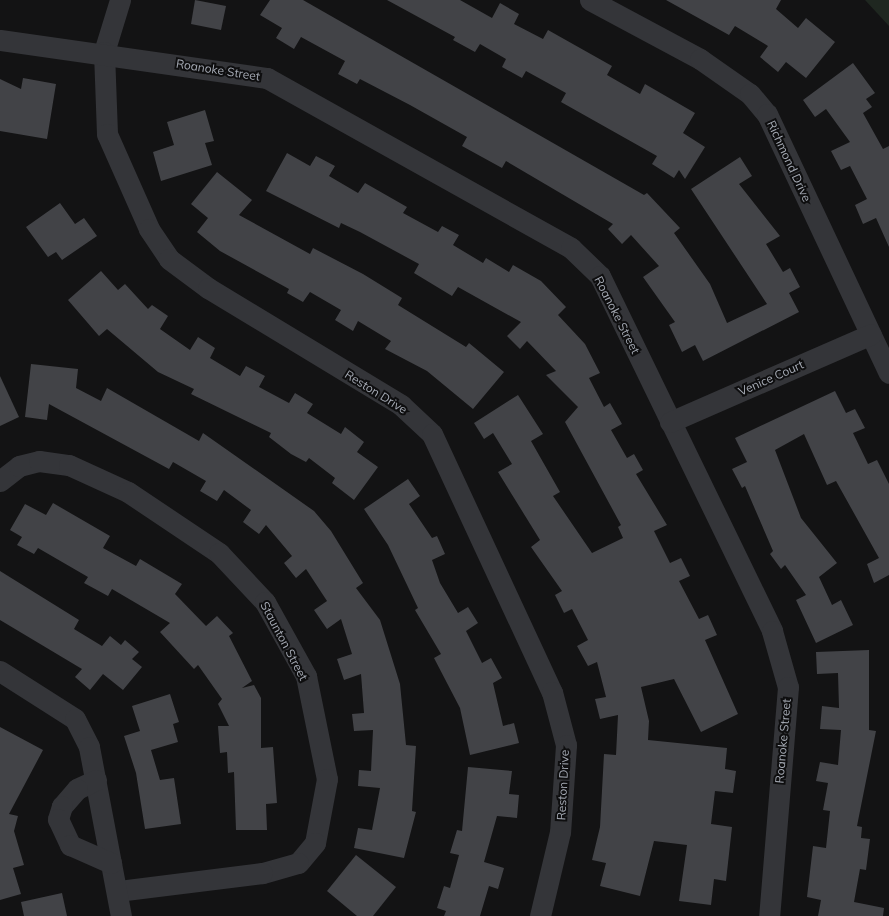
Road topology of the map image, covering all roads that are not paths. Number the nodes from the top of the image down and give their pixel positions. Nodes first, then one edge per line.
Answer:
1 (120, 0) edge
2 (590, 0) edge
3 (0, 40) edge
4 (104, 52) junction
5 (871, 334) junction
6 (889, 373) edge
7 (670, 422) junction
8 (0, 481) edge
9 (0, 672) edge
10 (96, 780) junction
11 (111, 863) junction
12 (117, 891) junction
13 (121, 916) edge
14 (540, 916) edge
15 (769, 916) edge

1 - 4 street, Reston Drive
2 - 5 street, Richmond Drive
3 - 4 street, Roanoke Street
4 - 7 street, Roanoke Street
4 - 14 street, Reston Drive
5 - 6 street, Richmond Drive
5 - 7 street, Venice Court
7 - 15 street, Roanoke Street
8 - 12 street, Staunton Street
9 - 10 street
10 - 11 street
10 - 11 street
11 - 12 street
12 - 13 street

